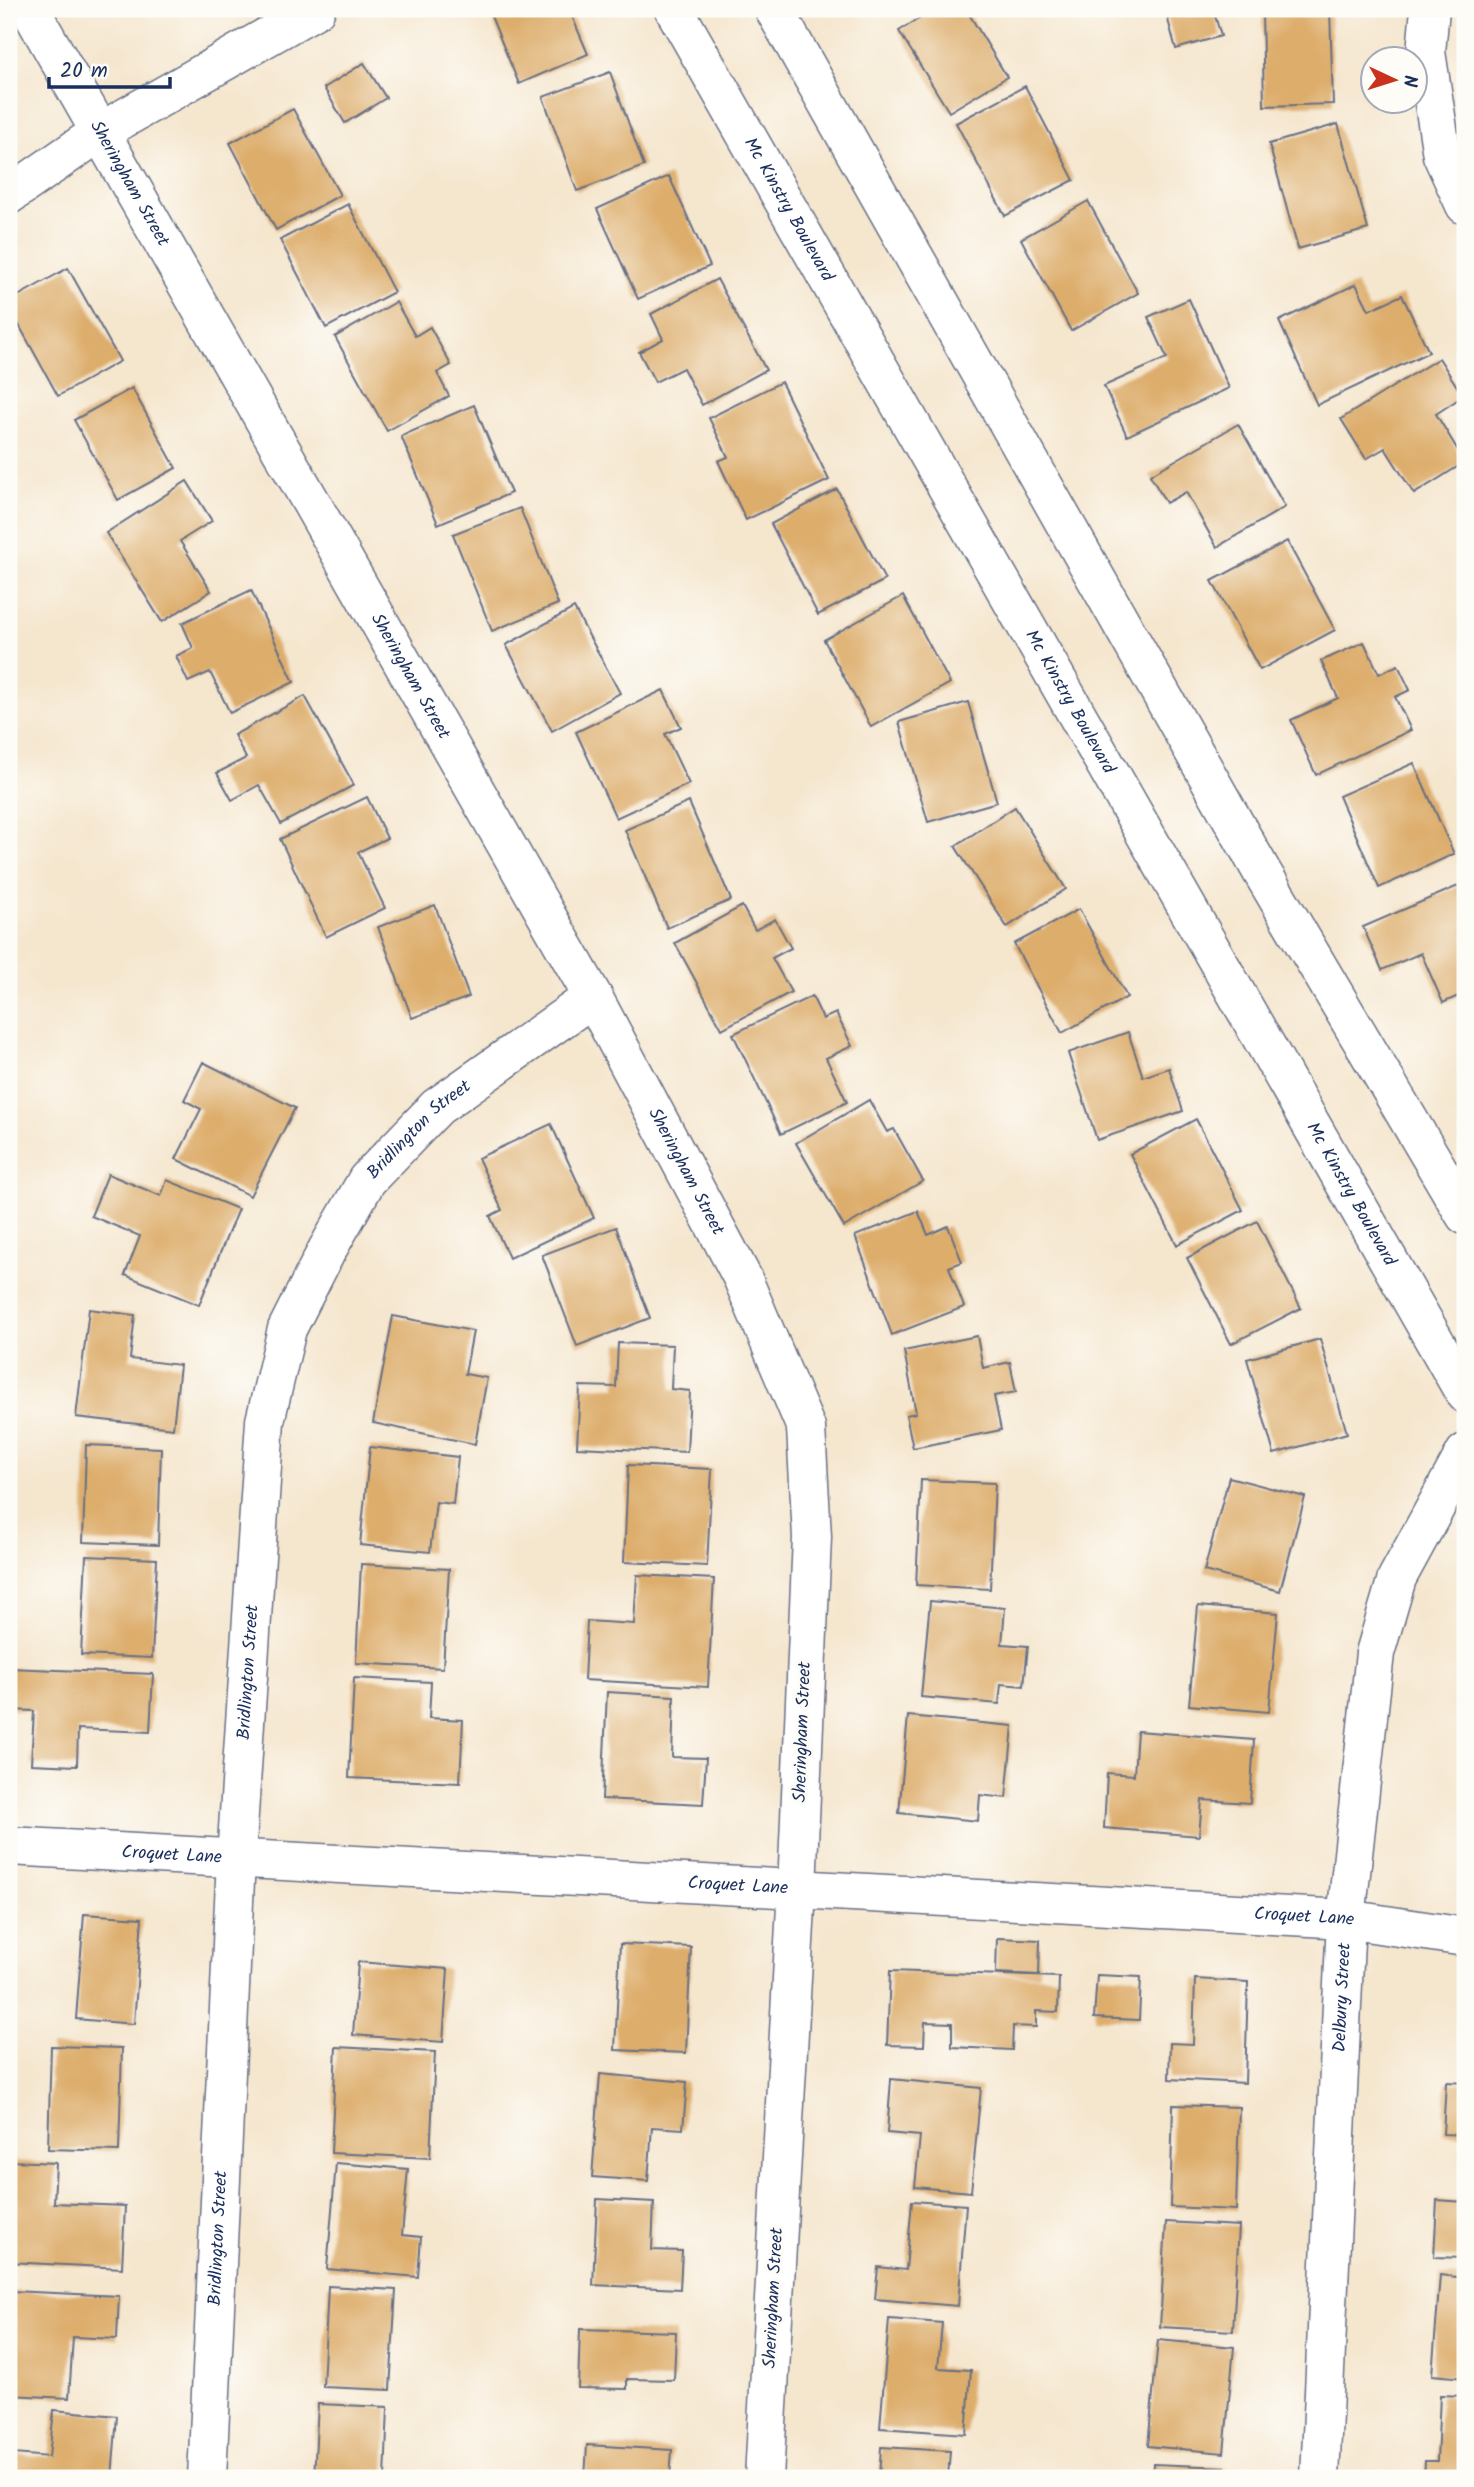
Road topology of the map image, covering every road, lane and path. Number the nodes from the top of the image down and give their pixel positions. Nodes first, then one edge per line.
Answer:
1 (30, 9) edge
2 (316, 9) edge
3 (674, 9) edge
4 (774, 9) edge
5 (1430, 9) edge
6 (100, 132) junction
7 (9, 195) edge
8 (1465, 205) edge
9 (593, 997) junction
10 (1465, 1215) edge
11 (1465, 1394) edge
12 (1465, 1453) edge
13 (9, 1846) edge
14 (236, 1859) junction
15 (797, 1889) junction
16 (1346, 1919) junction
17 (1465, 1937) edge
18 (207, 2478) edge
19 (764, 2478) edge
20 (1320, 2478) edge

1 - 6 street, Sheringham Street
2 - 6 street
3 - 11 street, Mc Kinstry Boulevard
4 - 10 street
5 - 8 street
6 - 7 street
6 - 9 street, Sheringham Street
9 - 14 street, Bridlington Street
9 - 15 street, Sheringham Street
12 - 16 street, Delbury Street
13 - 14 street, Croquet Lane
14 - 15 street, Croquet Lane
14 - 18 street, Bridlington Street
15 - 16 street, Croquet Lane
15 - 19 street, Sheringham Street
16 - 17 street, Croquet Lane
16 - 20 street, Delbury Street

